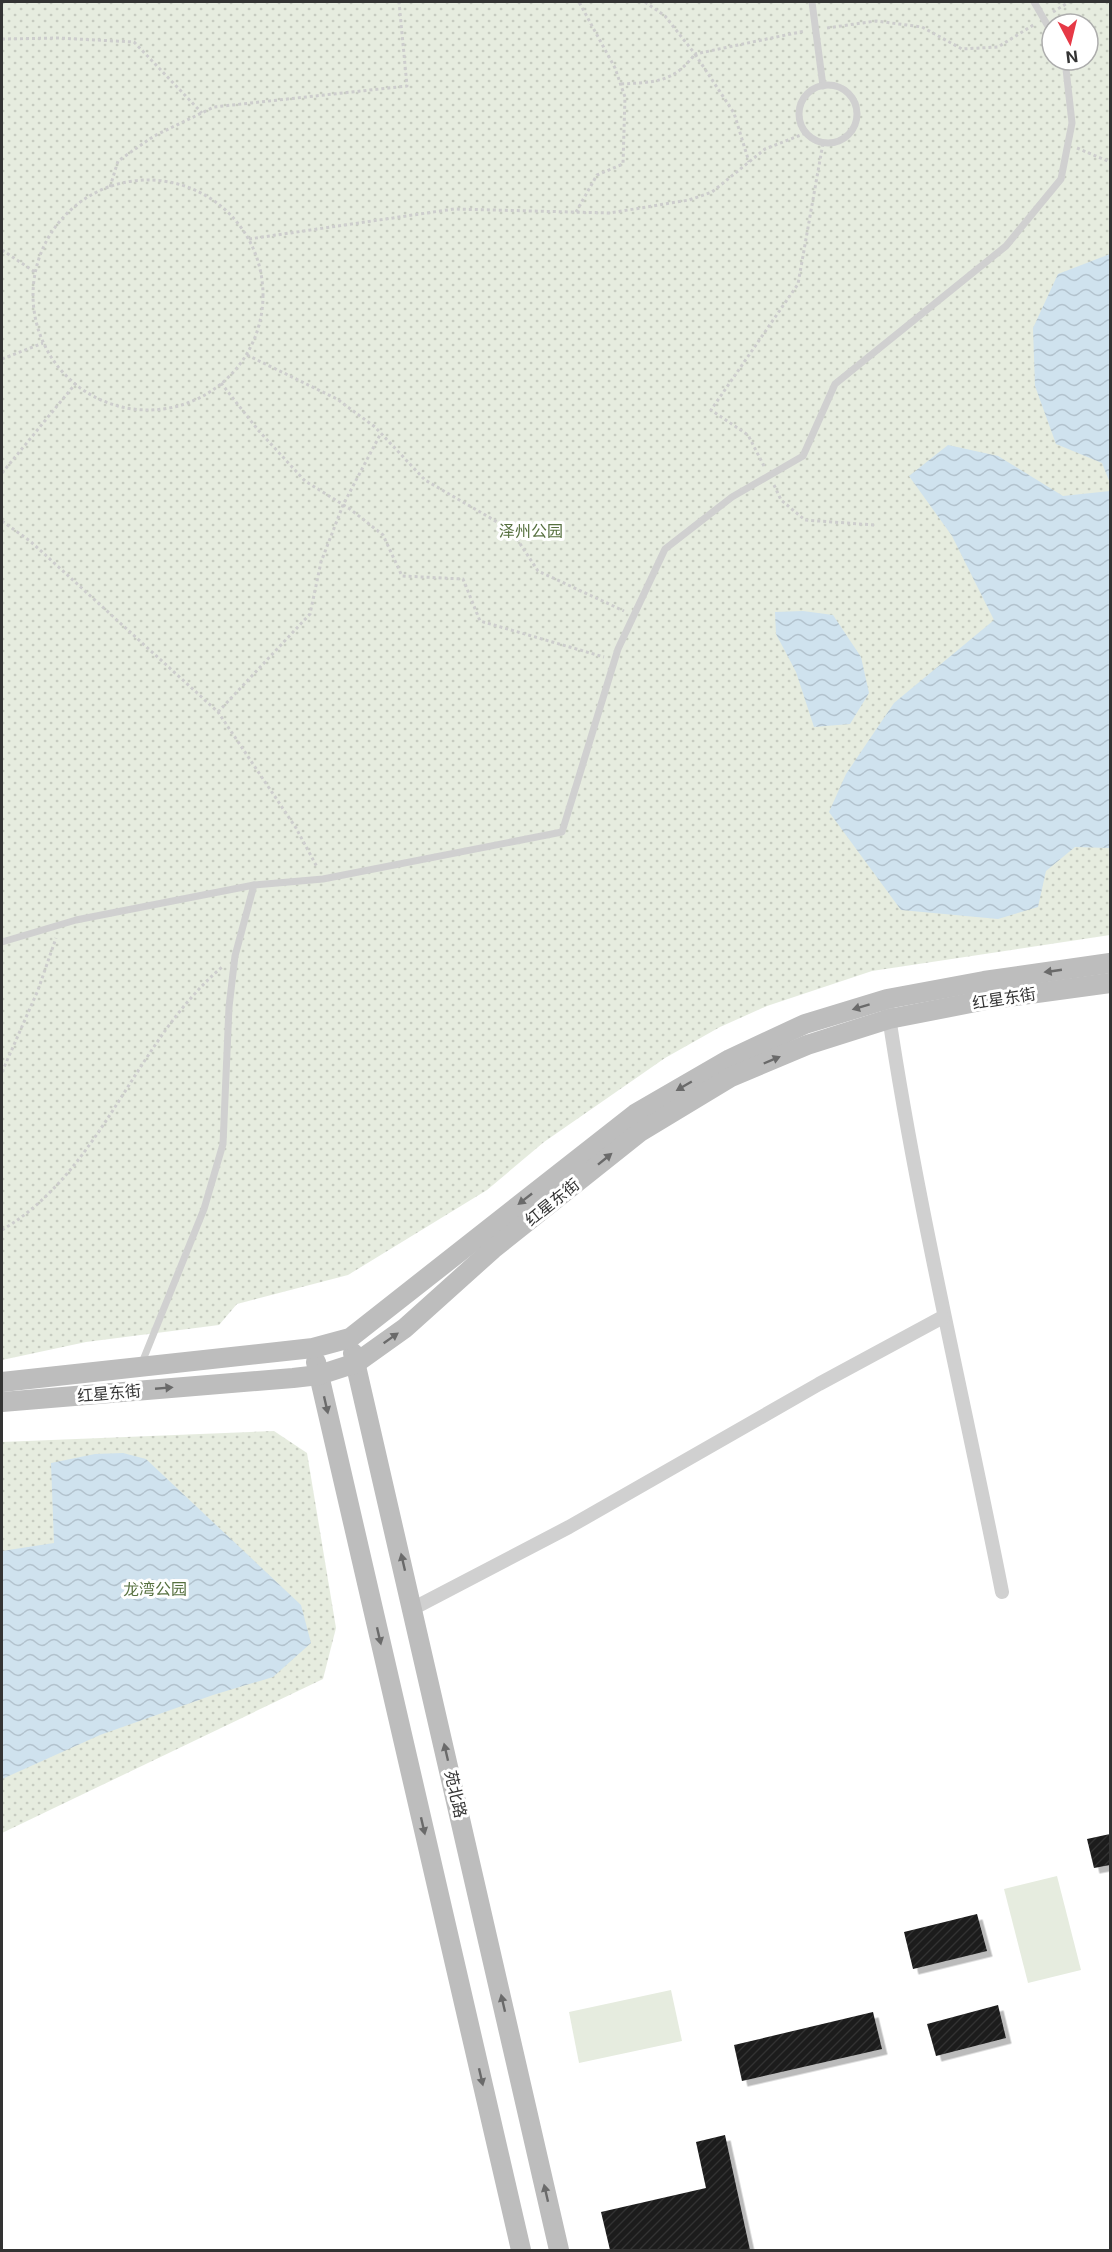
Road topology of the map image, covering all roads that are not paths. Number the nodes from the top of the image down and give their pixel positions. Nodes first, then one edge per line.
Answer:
1 (812, 2) edge
2 (1066, 72) edge
3 (823, 86) junction
4 (254, 885) junction
5 (2, 942) edge
6 (1110, 963) edge
7 (1110, 983) edge
8 (886, 999) junction
9 (889, 1019) junction
10 (943, 1317) junction
11 (350, 1338) junction
12 (313, 1348) junction
13 (356, 1363) junction
14 (141, 1367) junction
15 (319, 1375) junction
16 (2, 1382) edge
17 (2, 1402) edge
18 (1002, 1592) dead end
19 (414, 1608) junction
20 (521, 2250) edge
21 (559, 2250) edge

1 - 3 lane
2 - 4 lane
3 - 3 lane
4 - 5 lane
4 - 14 lane
6 -> 8 main road, 红星东街
7 - 9 main road, 红星东街
8 - 9 street
8 -> 11 main road, 红星东街
9 - 10 street
13 -> 9 main road, 红星东街
10 - 18 street
10 - 19 street
11 - 12 main road, 红星东街
11 - 13 main road, 苑北路
12 - 14 main road, 红星东街
12 - 15 main road
13 - 15 main road, 红星东街
19 -> 13 main road, 苑北路
14 - 16 main road, 红星东街
17 -> 15 main road, 红星东街
15 -> 20 main road
21 -> 19 main road, 苑北路

